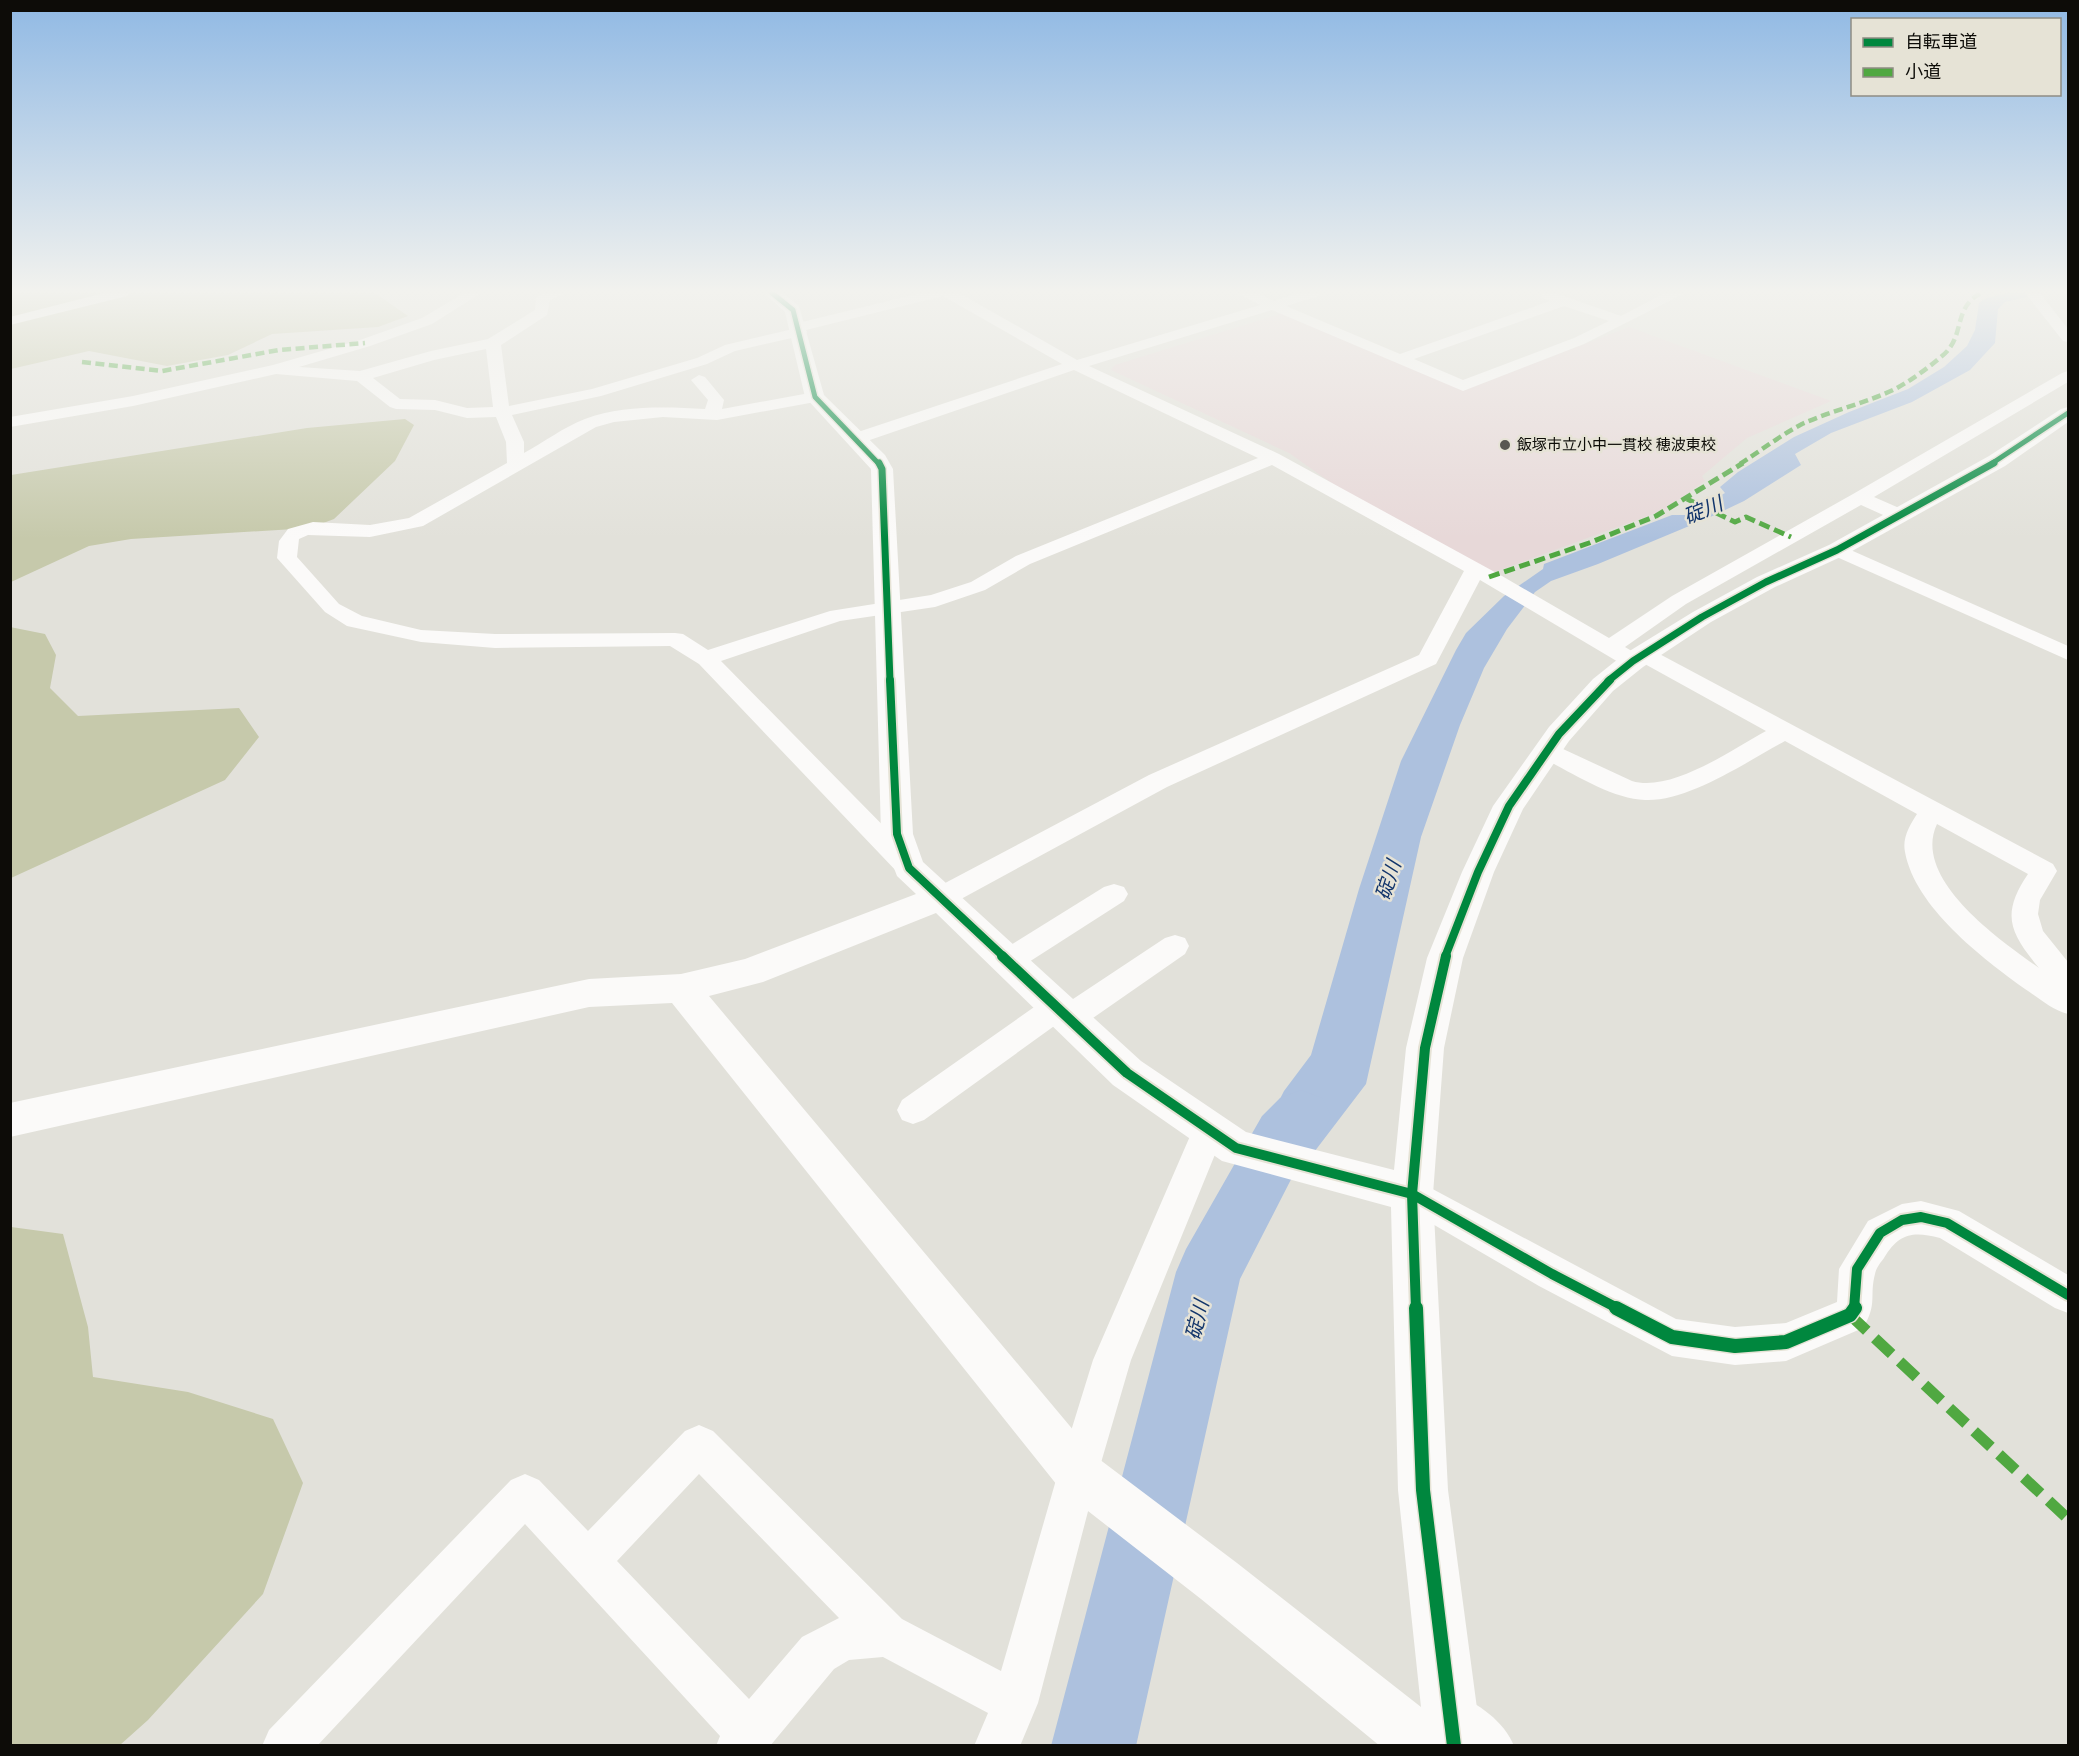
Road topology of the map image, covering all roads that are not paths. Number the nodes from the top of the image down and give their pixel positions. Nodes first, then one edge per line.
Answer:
1 (250, 375) edge
2 (348, 375) edge
3 (365, 375) edge
4 (497, 375) edge
5 (657, 375) edge
6 (810, 375) edge
7 (1045, 375) edge
8 (1096, 375) edge
9 (1437, 375) edge
10 (1491, 375) edge
11 (361, 376) junction
12 (2068, 376) edge
13 (699, 380) dead end
14 (815, 397) junction
15 (502, 412) junction
16 (2068, 413) edge
17 (712, 415) junction
18 (10, 422) edge
19 (855, 439) junction
20 (1273, 458) junction
21 (516, 467) junction
22 (1860, 498) junction
23 (1899, 515) junction
24 (1837, 550) junction
25 (1485, 575) junction
26 (886, 607) junction
27 (1629, 654) junction
28 (2068, 654) edge
29 (706, 659) junction
30 (1785, 732) junction
31 (1548, 750) junction
32 (1932, 810) junction
33 (909, 868) junction
34 (1114, 894) dead end
35 (940, 898) junction
36 (1175, 946) dead end
37 (1008, 961) junction
38 (2068, 981) edge
39 (681, 988) junction
40 (2068, 1002) edge
41 (1064, 1012) junction
42 (913, 1110) dead end
43 (10, 1120) edge
44 (1222, 1139) junction
45 (1412, 1194) junction
46 (2068, 1295) edge
47 (1078, 1473) junction
48 (589, 1561) junction
49 (886, 1635) junction
50 (1015, 1703) junction
51 (1443, 1735) edge
52 (744, 1739) edge
53 (285, 1746) edge
54 (997, 1746) edge
55 (1491, 1746) edge

1 - 18 street
2 - 11 street
3 - 11 street
4 - 15 street
5 - 15 street
6 - 14 street
7 - 19 street
8 - 20 street
9 - 10 street
11 - 15 street
12 - 22 street
13 - 17 street
14 - 17 street
14 - 19 street
15 - 21 street
16 - 23 street
17 - 21 street
19 - 26 street
20 - 25 street
20 - 26 street
21 - 29 street
22 - 23 street
22 - 27 street
23 - 24 street
24 - 27 street
24 - 28 street
25 - 27 street
25 - 35 street
26 - 29 street
26 - 33 street
27 - 30 street
27 - 31 street
29 - 33 street
30 - 31 street
30 - 32 street
31 - 45 street
32 - 38 street
32 - 40 street
33 - 35 street
34 - 37 street
35 - 37 street
35 - 39 street
36 - 41 street
37 - 41 street
39 - 43 street
39 - 47 street
41 - 42 street
41 - 44 street
44 - 45 street
44 - 47 street
45 - 46 street
45 - 51 street
47 - 50 street
47 - 51 street
48 - 49 street
48 - 52 street
48 - 53 street
49 - 50 street
49 - 52 street
50 - 54 street
51 - 55 street

